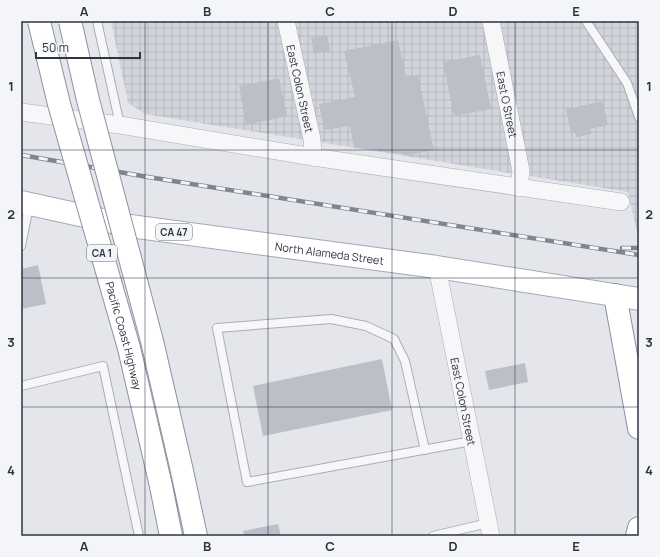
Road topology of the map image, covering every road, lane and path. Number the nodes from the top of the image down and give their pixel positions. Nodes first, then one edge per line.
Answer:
1 (38, 21) edge
2 (70, 21) edge
3 (97, 21) edge
4 (286, 21) edge
5 (490, 21) edge
6 (586, 21) edge
7 (21, 112) edge
8 (639, 117) edge
9 (120, 125) junction
10 (313, 157) junction
11 (519, 188) junction
12 (621, 202) dead end
13 (25, 203) edge
14 (21, 246) edge
15 (437, 267) junction
16 (615, 294) junction
17 (639, 299) edge
18 (21, 386) edge
19 (639, 428) edge
20 (472, 441) junction
21 (425, 450) junction
22 (639, 528) edge
23 (490, 530) edge
24 (138, 536) edge
25 (171, 536) edge
26 (196, 536) edge
27 (433, 536) edge
28 (637, 536) edge

1 - 25 main road, Pacific Coast Highway / CA 1, bridge
2 - 26 main road, CA 1, bridge
3 - 9 lane
4 - 10 street, East Colon Street
5 - 11 street, East O Street
6 - 8 lane
7 - 9 street
9 - 10 street
10 - 11 street
11 - 12 street
13 - 14 lane
13 - 15 main road, North Alameda Street / CA 47
15 - 16 main road, North Alameda Street / CA 47
15 - 20 street, East Colon Street
16 - 17 main road, North Alameda Street / CA 47
16 - 19 main road
18 - 24 lane
20 - 21 lane
20 - 23 street, East Colon Street
21 - 21 lane
22 - 28 main road
23 - 27 lane

